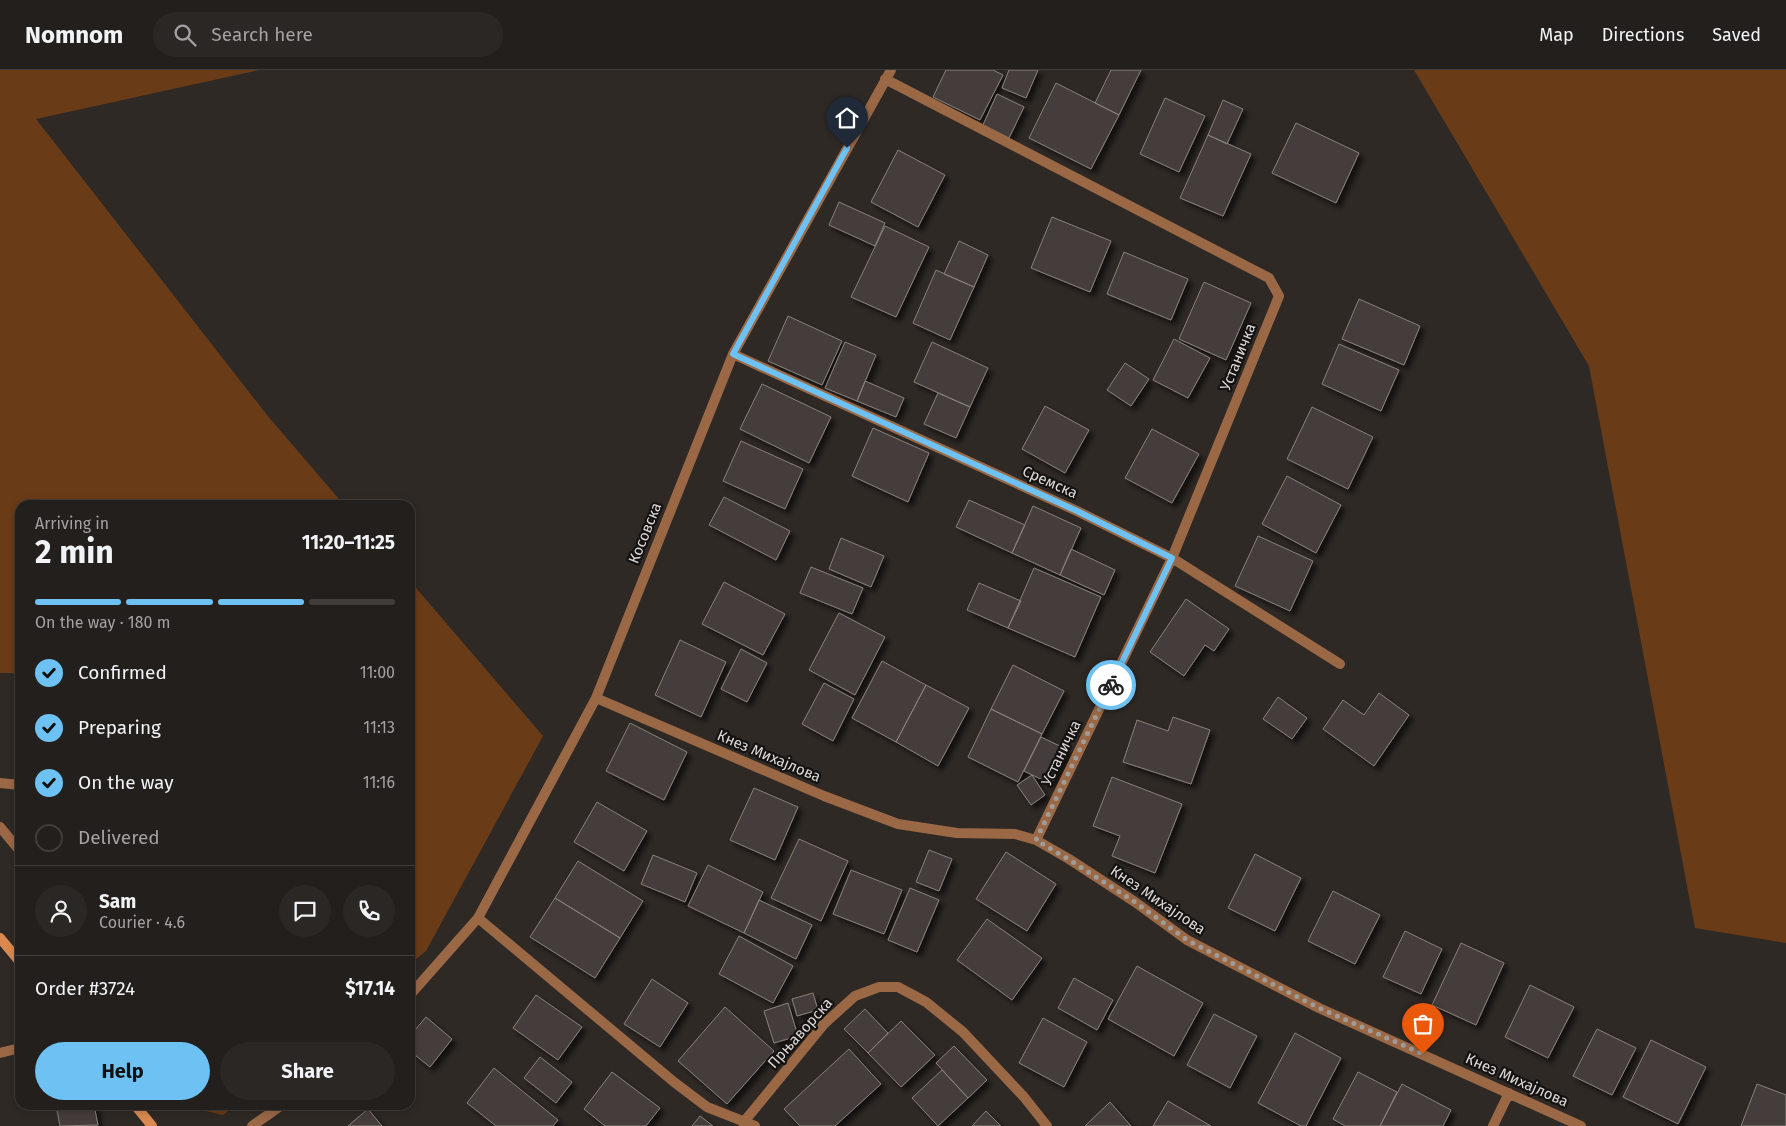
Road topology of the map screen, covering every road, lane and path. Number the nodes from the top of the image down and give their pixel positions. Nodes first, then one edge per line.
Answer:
1 (891, 70) edge
2 (885, 79) junction
3 (733, 354) junction
4 (1172, 558) junction
5 (1340, 664) dead end
6 (596, 698) junction
7 (0, 783) edge
8 (15, 784) edge
9 (0, 827) edge
10 (1036, 840) junction
11 (15, 845) edge
12 (478, 918) junction
13 (0, 938) edge
14 (15, 956) edge
15 (415, 989) edge
16 (15, 1049) edge
17 (0, 1052) edge
18 (1509, 1093) junction
19 (140, 1110) edge
20 (275, 1110) edge
21 (743, 1122) junction
22 (152, 1126) edge
23 (252, 1126) edge
24 (755, 1126) edge
25 (1047, 1126) edge
26 (1493, 1126) edge
27 (1581, 1126) edge

1 - 2 street, Косовска
2 - 3 street, Косовска
2 - 4 street, Устаничка
3 - 4 street, Сремска
3 - 6 street, Косовска
4 - 5 street, Сремска
4 - 10 street, Устаничка
6 - 10 street, Кнез Михајлова
6 - 12 street, Косовска
7 - 8 street
9 - 11 street
10 - 18 street, Кнез Михајлова
12 - 15 street, Косовска
12 - 21 street
13 - 14 street
16 - 17 street
18 - 26 street
18 - 27 street, Кнез Михајлова
19 - 22 street
20 - 23 street
21 - 24 street
21 - 25 street, Прњаворска

